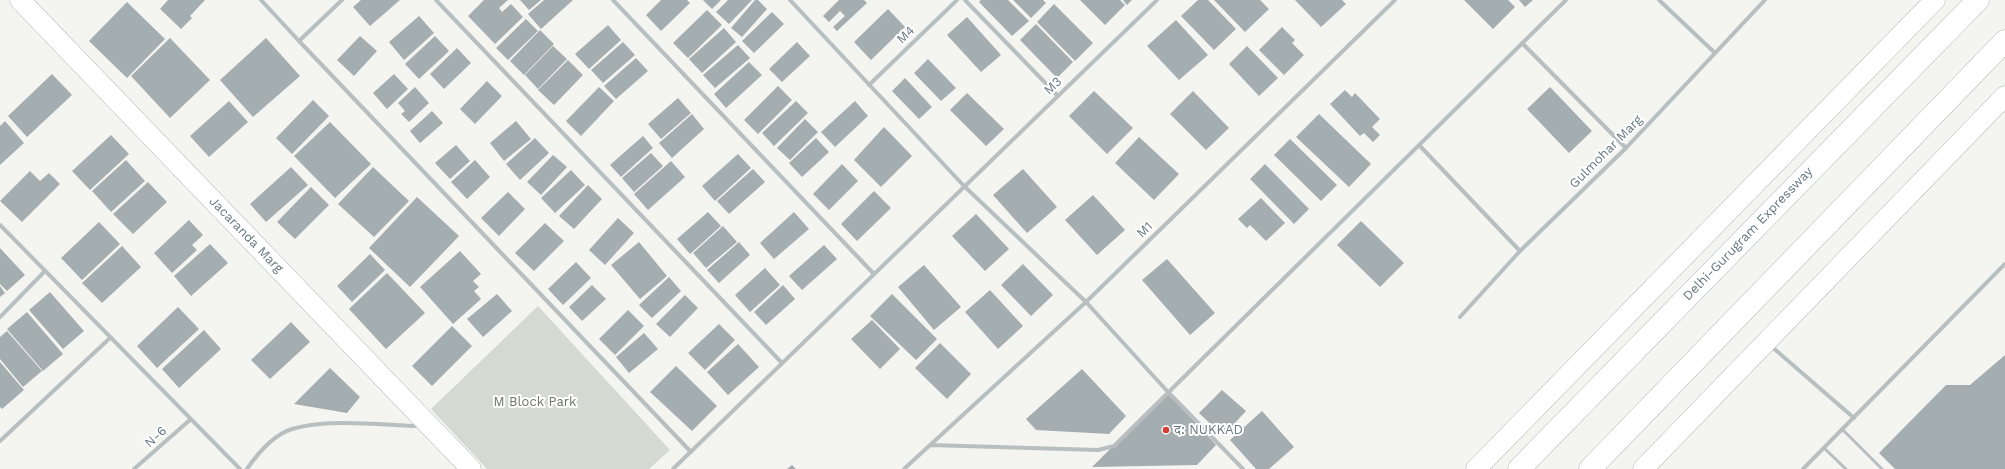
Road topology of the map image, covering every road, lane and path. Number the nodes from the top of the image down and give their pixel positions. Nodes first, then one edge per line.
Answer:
1 (20, 0) edge
2 (260, 0) edge
3 (342, 0) edge
4 (436, 0) edge
5 (614, 0) edge
6 (790, 0) edge
7 (957, 0) edge
8 (965, 0) edge
9 (1157, 0) edge
10 (1396, 0) edge
11 (1566, 0) edge
12 (1659, 0) edge
13 (1765, 0) edge
14 (1935, 0) edge
15 (1978, 0) edge
16 (299, 40) junction
17 (2005, 40) edge
18 (1522, 43) junction
19 (1714, 52) junction
20 (870, 85) junction
21 (1058, 96) junction
22 (2005, 96) edge
23 (1419, 145) junction
24 (1626, 148) junction
25 (964, 186) junction
26 (0, 225) edge
27 (1520, 251) junction
28 (2005, 264) edge
29 (45, 271) junction
30 (874, 274) junction
31 (1086, 302) junction
32 (0, 317) edge
33 (1460, 317) dead end
34 (111, 337) junction
35 (1766, 342) junction
36 (782, 363) junction
37 (1168, 392) junction
38 (1854, 418) junction
39 (191, 419) junction
40 (430, 426) junction
41 (1842, 430) junction
42 (0, 441) edge
43 (930, 445) junction
44 (1824, 448) junction
45 (691, 452) junction
46 (134, 469) edge
47 (240, 469) edge
48 (247, 469) edge
49 (471, 469) edge
50 (673, 469) edge
51 (904, 469) edge
52 (1243, 469) edge
53 (1476, 469) edge
54 (1519, 469) edge
55 (1590, 469) edge
56 (1643, 469) edge
57 (1803, 469) edge
58 (1846, 469) edge
59 (1882, 469) edge

1 - 40 main road, Jacaranda Marg
2 - 16 street
3 - 16 street
4 - 36 street
5 - 30 street
6 - 20 street
7 - 20 street, M4
8 - 21 street
9 - 21 street, M3
10 - 31 street, M1
11 - 18 street
12 - 19 street
13 - 19 street, Gulmohar Marg
14 - 53 main road
15 - 54 highway, Delhi-Gurugram Expressway
16 - 45 street
17 - 55 highway
18 - 23 street
18 - 24 street
19 - 24 street, Gulmohar Marg
20 - 25 street
21 - 25 street, M3
22 - 35 main road
23 - 27 street
23 - 37 street
24 - 27 street, Gulmohar Marg
25 - 30 street, M3
25 - 31 street
26 - 29 street
27 - 33 street, Gulmohar Marg
28 - 38 street
29 - 32 street
29 - 34 street
30 - 36 street, M3
31 - 37 street
31 - 43 street, M1
34 - 39 street
34 - 42 street
35 - 38 street
35 - 56 main road
36 - 45 street, M3
37 - 43 street
37 - 52 street
38 - 41 street
39 - 46 street, N-6
39 - 47 street
40 - 48 street
40 - 49 main road, Jacaranda Marg
41 - 44 street
41 - 59 lane
43 - 51 street, M1
44 - 57 street
44 - 58 lane
45 - 50 street, M3

